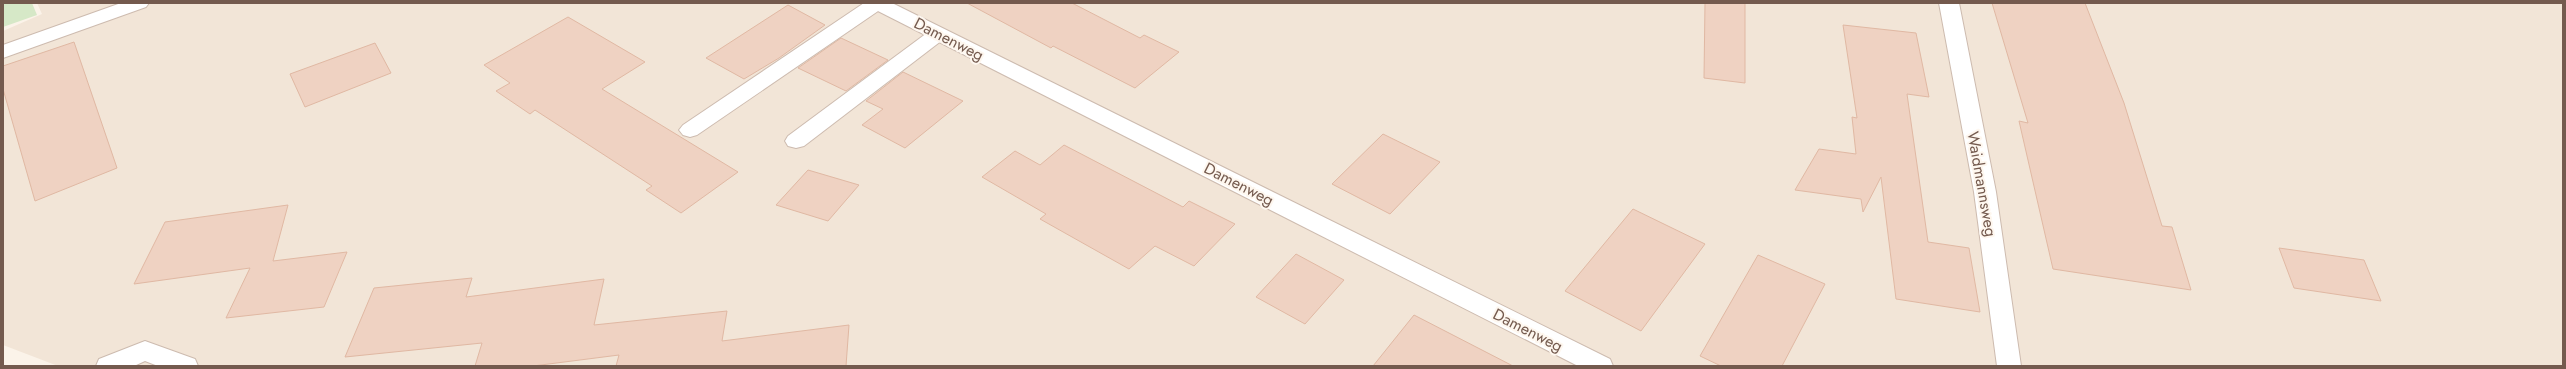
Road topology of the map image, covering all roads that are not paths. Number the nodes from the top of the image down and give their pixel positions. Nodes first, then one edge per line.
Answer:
1 (139, 3) edge
2 (877, 3) edge
3 (1949, 3) edge
4 (938, 34) junction
5 (3, 52) edge
6 (690, 130) dead end
7 (796, 141) dead end
8 (108, 366) edge
9 (186, 366) edge
10 (1601, 366) edge
11 (2009, 366) edge

1 - 5 street
2 - 4 street, Damenweg
2 - 6 street
3 - 11 street, Waidmannsweg
4 - 7 street
4 - 10 street, Damenweg
8 - 9 street

